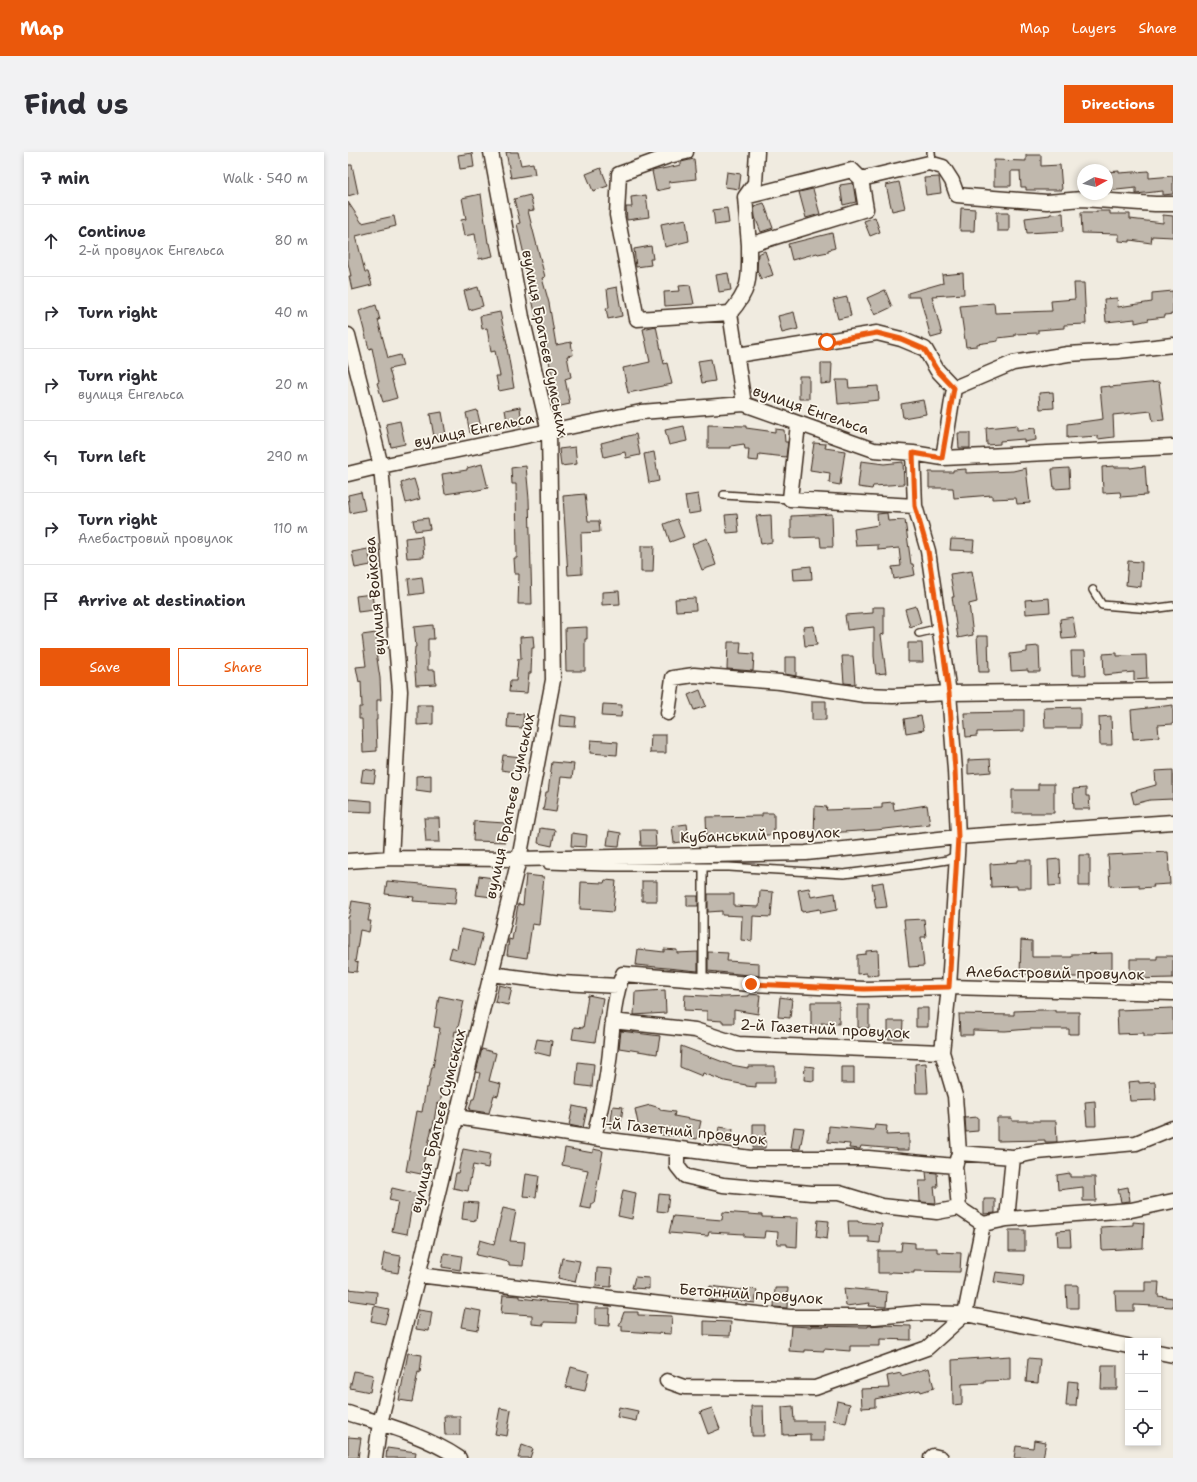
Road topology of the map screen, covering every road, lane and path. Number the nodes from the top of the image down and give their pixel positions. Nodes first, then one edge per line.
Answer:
1 (491, 152) edge
2 (686, 152) edge
3 (757, 152) edge
4 (932, 158) edge
5 (861, 179) junction
6 (745, 197) junction
7 (1173, 204) edge
8 (749, 245) junction
9 (730, 312) junction
10 (348, 335) edge
11 (1173, 345) edge
12 (737, 355) junction
13 (954, 388) junction
14 (744, 404) junction
15 (798, 424) junction
16 (549, 432) junction
17 (1173, 447) edge
18 (913, 453) junction
19 (942, 458) junction
20 (381, 466) junction
21 (348, 474) edge
22 (724, 495) dead end
23 (790, 499) junction
24 (915, 506) junction
25 (1093, 590) dead end
26 (1173, 606) edge
27 (940, 628) junction
28 (919, 633) dead end
29 (1173, 690) edge
30 (949, 693) junction
31 (668, 713) dead end
32 (1173, 822) edge
33 (958, 837) junction
34 (957, 855) junction
35 (391, 858) junction
36 (348, 861) edge
37 (518, 861) junction
38 (703, 867) junction
39 (491, 974) junction
40 (703, 980) junction
41 (618, 986) junction
42 (949, 987) junction
43 (1173, 993) edge
44 (612, 1021) junction
45 (942, 1052) junction
46 (456, 1117) junction
47 (1173, 1128) edge
48 (594, 1138) junction
49 (677, 1149) junction
50 (1013, 1157) junction
51 (957, 1159) junction
52 (1173, 1201) edge
53 (959, 1208) junction
54 (1007, 1219) junction
55 (983, 1224) junction
56 (418, 1275) junction
57 (965, 1314) junction
58 (1125, 1345) edge
59 (1161, 1353) edge
60 (1173, 1355) edge
61 (667, 1381) dead end
62 (348, 1412) edge
63 (380, 1423) junction
64 (375, 1458) edge
65 (459, 1458) edge
66 (931, 1458) edge
67 (941, 1458) edge

1 - 16 street, вулиця Братьєв Сумських
2 - 9 street
3 - 6 street
4 - 5 street
4 - 7 street
5 - 6 street
5 - 8 street
6 - 8 street
8 - 9 street
9 - 12 street
10 - 20 street, вулиця Войкова
11 - 13 street
12 - 13 street
12 - 14 street
13 - 19 street
14 - 15 street, вулиця Енгельса
14 - 16 street, вулиця Енгельса
15 - 18 street, вулиця Енгельса
15 - 23 street
16 - 20 street, вулиця Енгельса
16 - 37 street, вулиця Братьєв Сумських
17 - 19 street, вулиця Енгельса
18 - 19 street, вулиця Енгельса
18 - 24 street
20 - 21 street, вулиця Енгельса
20 - 35 street, вулиця Войкова
22 - 23 lane
23 - 24 street
24 - 27 street
25 - 26 lane
27 - 28 lane
27 - 30 street
29 - 30 street
30 - 31 street
30 - 33 street
32 - 33 street, Кубанський провулок
33 - 34 street
33 - 37 street, Кубанський провулок
34 - 38 lane
34 - 42 street
35 - 36 street, Кубанський провулок
35 - 37 street, Кубанський провулок
37 - 38 lane
37 - 39 street, вулиця Братьєв Сумських
38 - 40 lane
39 - 41 street
39 - 46 street, вулиця Братьєв Сумських
40 - 41 street, Алебастровий провулок
40 - 42 street, Алебастровий провулок
41 - 44 street
42 - 43 street, Алебастровий провулок
42 - 45 street
44 - 45 street, 2-й Газетний провулок
44 - 48 street
45 - 51 street
46 - 48 street, 1-й Газетний провулок
46 - 56 street, вулиця Братьєв Сумських
47 - 50 street
48 - 49 street, 1-й Газетний провулок
49 - 51 street, 1-й Газетний провулок
49 - 53 street
50 - 51 street, 1-й Газетний провулок
50 - 54 street
51 - 53 street
52 - 54 street
53 - 55 street
54 - 55 street
55 - 57 street
56 - 57 street, Бетонний провулок
56 - 63 street, вулиця Братьєв Сумських
57 - 58 street, Бетонний провулок
57 - 61 street
59 - 60 street
62 - 63 street
63 - 64 street, вулиця Братьєв Сумських
63 - 65 street
66 - 67 street

